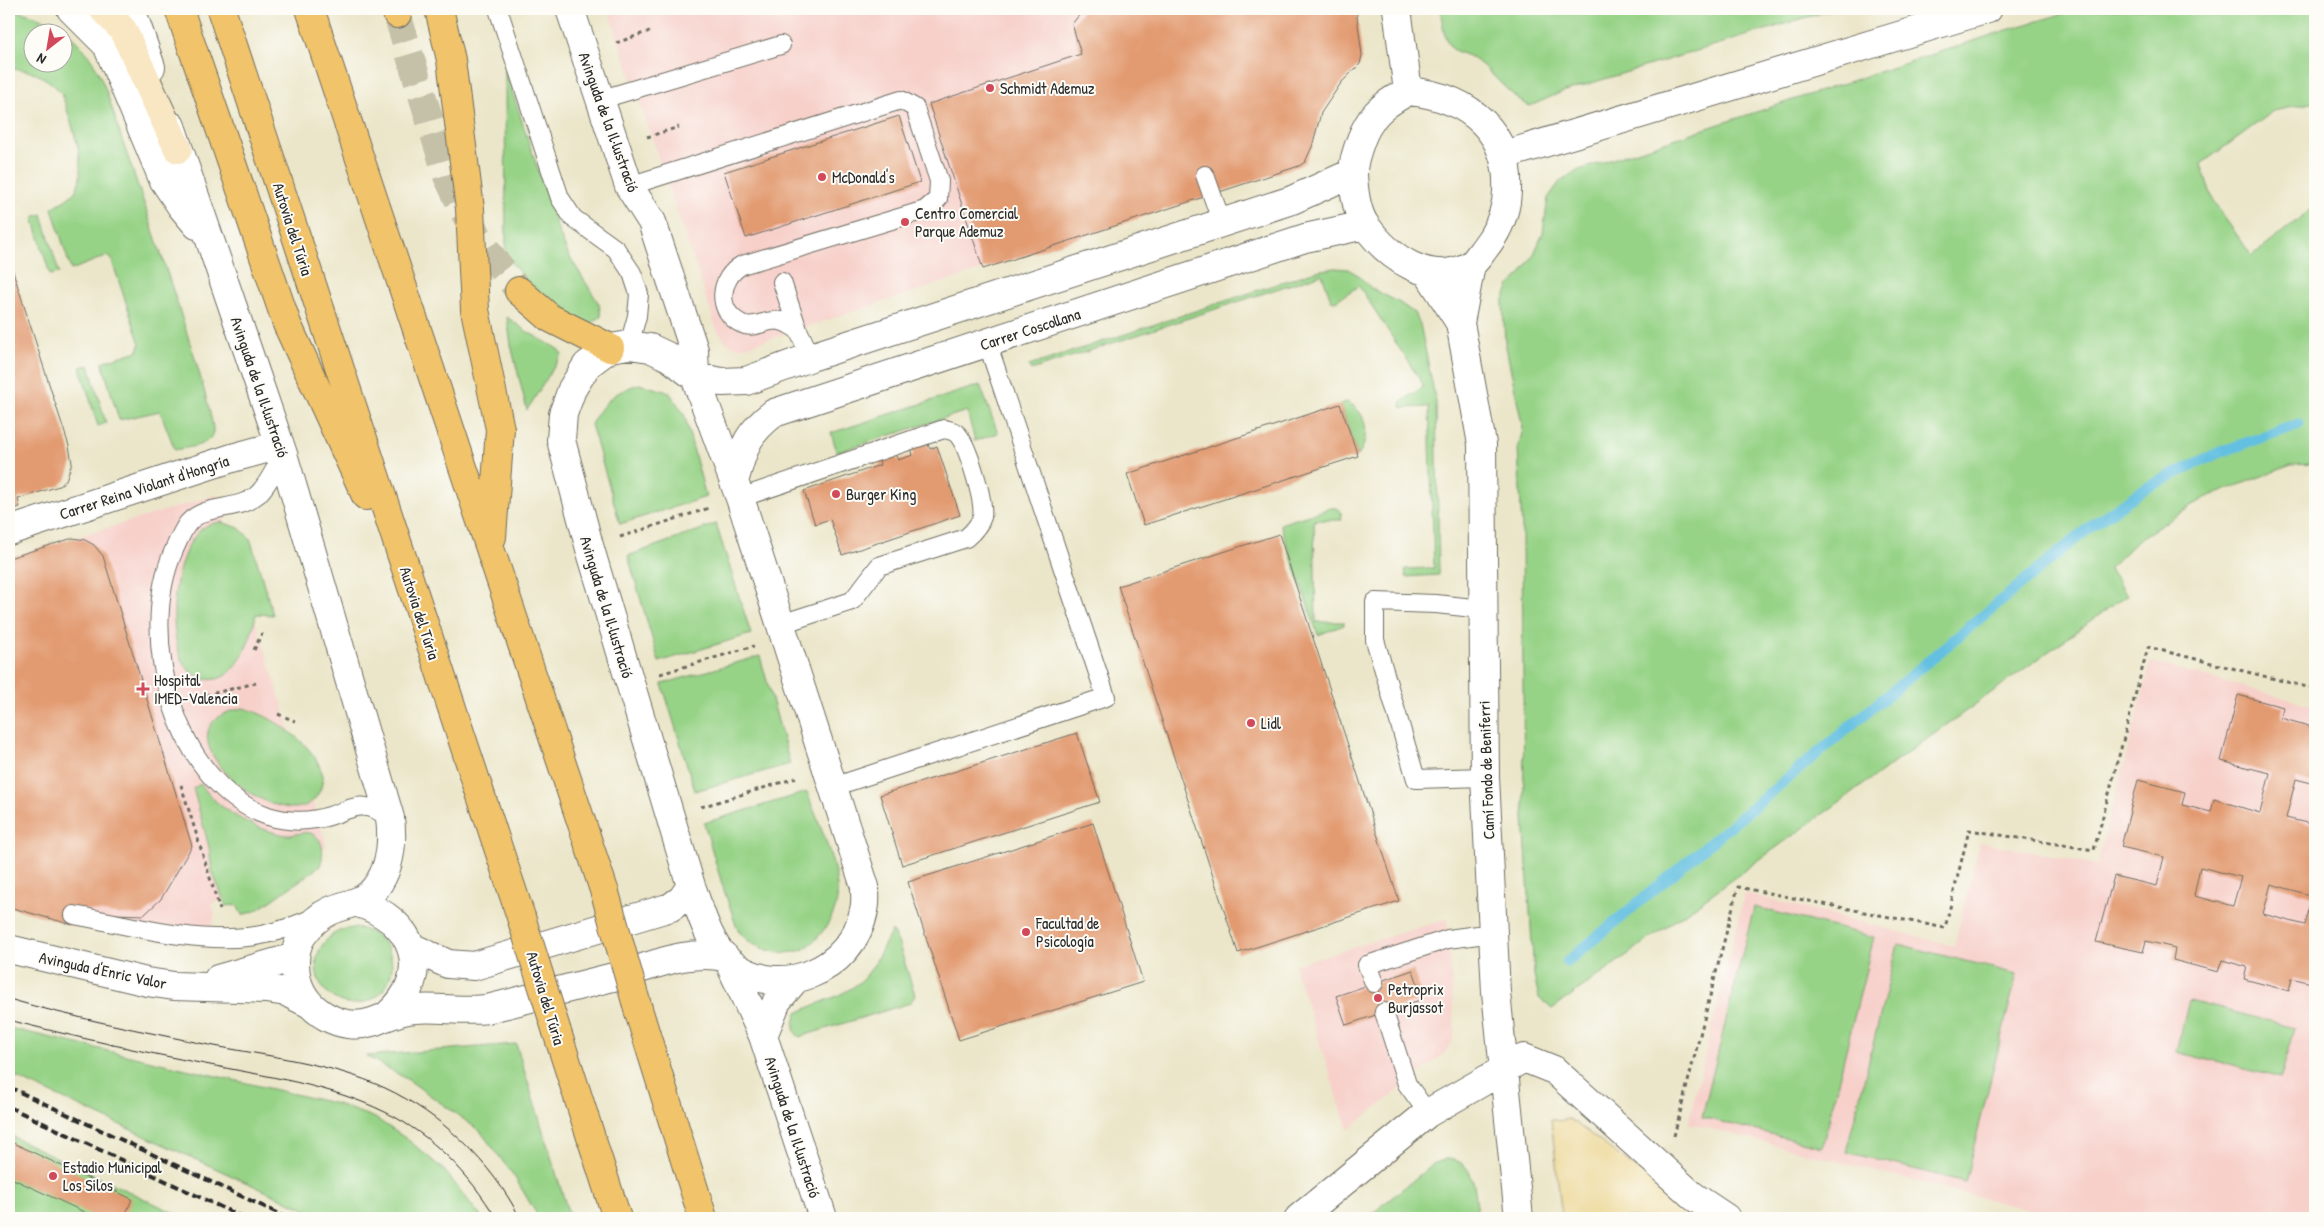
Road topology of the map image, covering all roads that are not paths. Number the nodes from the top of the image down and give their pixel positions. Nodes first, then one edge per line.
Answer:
1 (72, 9) edge
2 (103, 9) edge
3 (131, 9) edge
4 (179, 9) edge
5 (221, 9) edge
6 (310, 9) edge
7 (439, 9) edge
8 (498, 9) edge
9 (570, 9) edge
10 (1397, 9) edge
11 (1988, 9) edge
12 (781, 45) dead end
13 (1408, 91) junction
14 (600, 100) junction
15 (178, 149) junction
16 (1504, 156) junction
17 (1352, 173) junction
18 (1205, 175) dead end
19 (629, 186) junction
20 (1222, 223) junction
21 (1365, 225) junction
22 (209, 238) junction
23 (1471, 266) junction
24 (1428, 273) junction
25 (782, 282) dead end
26 (519, 292) tunnel mouth
27 (1460, 323) junction
28 (798, 330) junction
29 (988, 342) junction
30 (620, 347) junction
31 (811, 357) junction
32 (695, 377) junction
33 (282, 449) junction
34 (731, 495) junction
35 (9, 531) edge
36 (491, 551) junction
37 (1483, 609) junction
38 (423, 623) junction
39 (781, 624) junction
40 (1485, 777) junction
41 (833, 787) junction
42 (390, 818) junction
43 (691, 886) junction
44 (358, 903) junction
45 (330, 911) junction
46 (74, 916) dead end
47 (1493, 933) junction
48 (411, 947) junction
49 (9, 949) edge
50 (295, 957) junction
51 (727, 959) junction
52 (794, 981) junction
53 (1374, 983) dead end
54 (199, 985) junction
55 (310, 1004) junction
56 (1384, 1012) dead end
57 (388, 1015) junction
58 (763, 1036) junction
59 (1503, 1069) junction
60 (1428, 1113) junction
61 (617, 1218) edge
62 (703, 1218) edge
63 (823, 1218) edge
64 (1299, 1218) edge
65 (1519, 1218) edge
66 (1726, 1218) edge

1 - 22 street, Avinguda de la Il·lustració
2 - 15 street
3 - 15 street, Avinguda de la Il·lustració
4 - 38 highway
5 - 38 highway, Autovia del Túria
6 - 36 highway
7 - 36 highway
8 - 30 lane
9 - 14 street, Avinguda de la Il·lustració
10 - 13 street
11 - 16 street
12 - 14 lane
13 - 16 street
13 - 17 street
14 - 19 street, Avinguda de la Il·lustració
15 - 22 street, Avinguda de la Il·lustració
16 - 23 street
17 - 20 street
17 - 21 street
18 - 20 lane
19 - 28 lane
19 - 32 street, Avinguda de la Il·lustració
20 - 31 street
21 - 24 street
21 - 29 street, Carrer Coscollana
22 - 33 street, Avinguda de la Il·lustració
23 - 24 street
23 - 27 street, Camí Fondo de Beniferri
24 - 27 street, Camí Fondo de Beniferri
25 - 28 lane
26 - 30 highway
27 - 37 street, Camí Fondo de Beniferri
28 - 31 lane
29 - 34 street, Carrer Coscollana
29 - 41 lane
30 - 32 street
30 - 43 street, Avinguda de la Il·lustració
31 - 32 street
32 - 34 street, Avinguda de la Il·lustració
33 - 35 street, Carrer Reina Violant d'Hongría
33 - 42 street, Avinguda de la Il·lustració
33 - 42 lane
34 - 39 street, Avinguda de la Il·lustració
34 - 39 lane
36 - 62 highway, bridge
37 - 40 street, Camí Fondo de Beniferri
37 - 40 lane
38 - 61 highway, Autovia del Túria, bridge
39 - 41 street, Avinguda de la Il·lustració
40 - 47 street, Camí Fondo de Beniferri
41 - 52 street, Avinguda de la Il·lustració
42 - 44 street, Avinguda de la Il·lustració
43 - 48 street
43 - 51 street, Avinguda de la Il·lustració
44 - 45 street
44 - 48 street
45 - 46 lane
45 - 50 street
47 - 53 lane
47 - 59 street, Camí Fondo de Beniferri
48 - 57 street
49 - 54 street, Avinguda d'Enric Valor
50 - 54 street, Avinguda d'Enric Valor
50 - 55 street
51 - 52 street, Avinguda de la Il·lustració
51 - 57 street
51 - 58 street, Avinguda de la Il·lustració
52 - 58 street, Avinguda de la Il·lustració
54 - 55 street, Avinguda d'Enric Valor
55 - 57 street
56 - 60 lane
58 - 63 street, Avinguda de la Il·lustració
59 - 60 street
59 - 65 street, Camí Fondo de Beniferri
59 - 66 street
60 - 64 street

